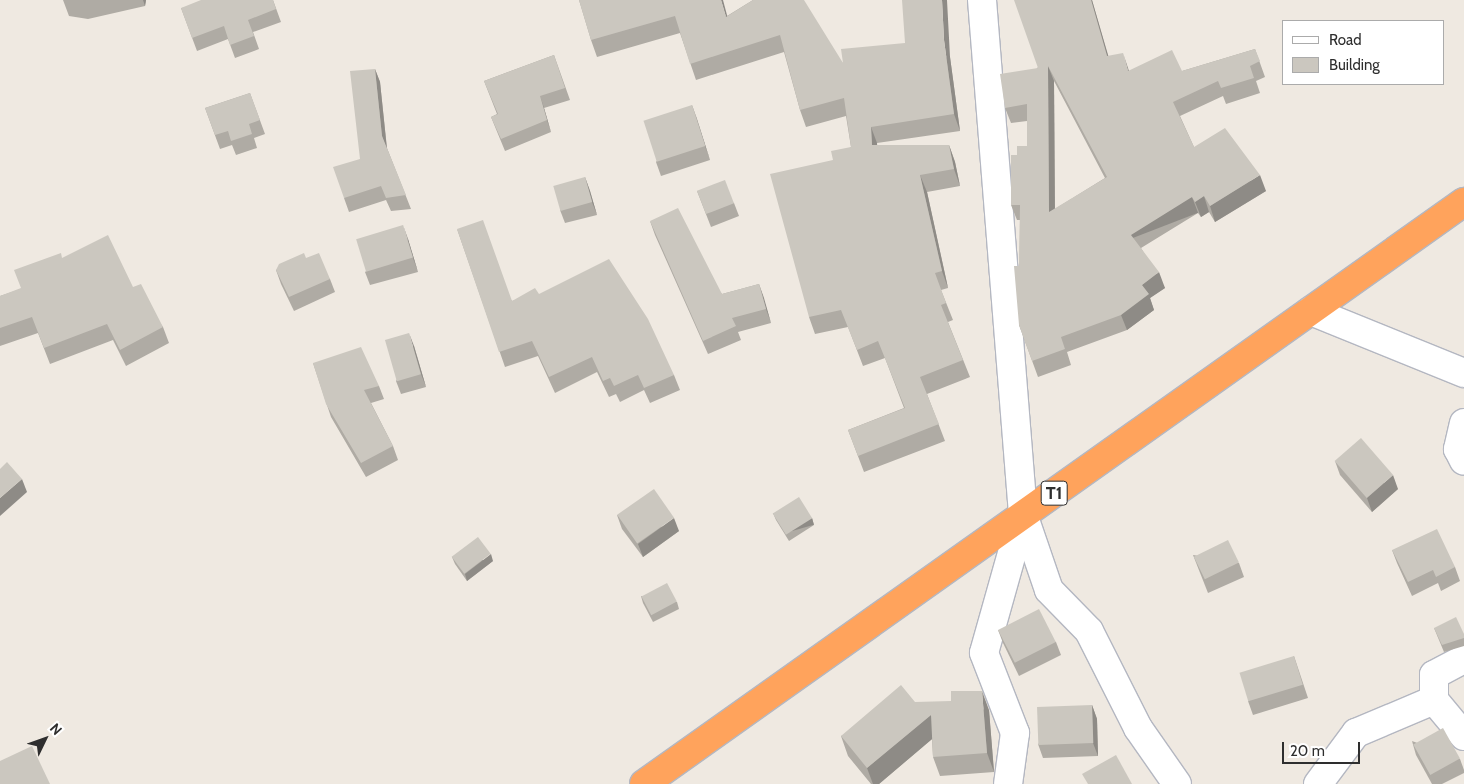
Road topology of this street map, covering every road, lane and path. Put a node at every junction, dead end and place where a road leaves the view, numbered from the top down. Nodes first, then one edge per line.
1 (982, 0) edge
2 (1464, 202) edge
3 (1311, 311) junction
4 (1464, 374) edge
5 (1464, 423) edge
6 (1464, 461) edge
7 (1023, 514) junction
8 (1464, 659) edge
9 (1434, 700) junction
10 (1464, 736) edge
11 (644, 784) edge
12 (1008, 784) edge
13 (1177, 784) edge
14 (1318, 784) edge

1 - 7 street
2 - 3 highway, T1
3 - 4 street
3 - 7 highway, T1
5 - 6 street
7 - 11 highway, T1
7 - 12 street
7 - 13 street
8 - 9 street
9 - 10 street
9 - 14 street

